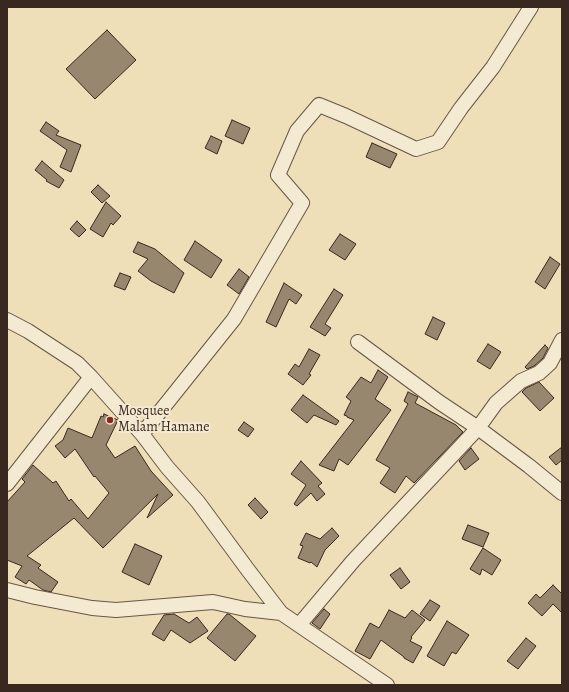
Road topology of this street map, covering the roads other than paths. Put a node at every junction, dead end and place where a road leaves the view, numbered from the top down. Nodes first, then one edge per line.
1 (531, 7) edge
2 (7, 320) edge
3 (562, 340) edge
4 (358, 342) dead end
5 (91, 377) junction
6 (478, 428) junction
7 (142, 434) junction
8 (7, 484) edge
9 (562, 493) edge
10 (7, 590) edge
11 (281, 613) junction
12 (300, 625) junction
13 (388, 685) edge

1 - 7 street
2 - 5 street
3 - 6 street
4 - 6 street
5 - 7 street
5 - 8 street
6 - 9 street
6 - 12 street
7 - 11 street
10 - 11 street
11 - 12 street
12 - 13 street

